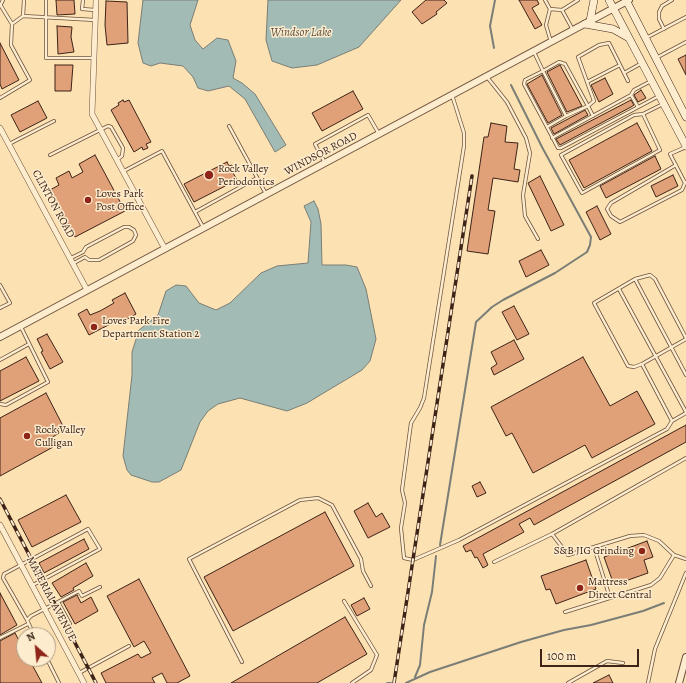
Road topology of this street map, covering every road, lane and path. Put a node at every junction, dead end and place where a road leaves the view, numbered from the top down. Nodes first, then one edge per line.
1 (3, 0) edge
2 (24, 0) edge
3 (46, 0) edge
4 (82, 0) edge
5 (96, 0) edge
6 (545, 0) edge
7 (578, 0) edge
8 (594, 0) edge
9 (609, 0) edge
10 (627, 0) edge
11 (672, 0) edge
12 (0, 6) edge
13 (550, 9) junction
14 (614, 9) junction
15 (96, 10) junction
16 (562, 10) junction
17 (23, 16) junction
18 (46, 17) junction
19 (686, 17) edge
20 (95, 20) junction
21 (587, 23) junction
22 (12, 24) junction
23 (664, 29) junction
24 (574, 30) junction
25 (629, 38) junction
26 (646, 38) junction
27 (551, 42) junction
28 (686, 42) edge
29 (533, 52) junction
30 (94, 58) junction
31 (656, 58) junction
32 (642, 63) junction
33 (620, 65) junction
34 (543, 71) junction
35 (624, 73) junction
36 (486, 77) junction
37 (651, 81) junction
38 (587, 82) junction
39 (628, 82) dead end
40 (452, 95) junction
41 (631, 95) junction
42 (659, 96) junction
43 (0, 97) edge
44 (663, 103) junction
45 (588, 106) junction
46 (638, 107) junction
47 (684, 109) edge
48 (644, 114) junction
49 (566, 116) junction
50 (593, 116) junction
51 (686, 118) edge
52 (54, 121) dead end
53 (229, 126) dead end
54 (547, 127) junction
55 (0, 128) edge
56 (101, 129) junction
57 (379, 134) junction
58 (552, 138) junction
59 (8, 144) junction
60 (686, 146) edge
61 (50, 156) dead end
62 (118, 159) junction
63 (325, 163) junction
64 (676, 164) junction
65 (124, 170) junction
66 (258, 178) junction
67 (685, 182) edge
68 (266, 195) junction
69 (195, 212) junction
70 (203, 228) junction
71 (538, 239) dead end
72 (165, 249) junction
73 (71, 258) junction
74 (74, 263) junction
75 (635, 280) junction
76 (0, 285) edge
77 (618, 289) junction
78 (87, 290) junction
79 (0, 308) edge
80 (20, 326) junction
81 (0, 337) edge
82 (686, 338) edge
83 (29, 344) junction
84 (671, 348) junction
85 (655, 356) junction
86 (0, 360) edge
87 (642, 364) junction
88 (686, 375) edge
89 (0, 404) edge
90 (686, 413) edge
91 (672, 421) junction
92 (686, 458) edge
93 (0, 525) edge
94 (552, 534) junction
95 (594, 547) junction
96 (674, 554) junction
97 (686, 559) edge
98 (494, 562) dead end
99 (21, 565) junction
100 (686, 573) edge
101 (32, 586) junction
102 (370, 586) dead end
103 (100, 587) dead end
104 (610, 598) junction
105 (344, 601) dead end
106 (58, 602) junction
107 (45, 609) junction
108 (564, 612) dead end
109 (27, 622) junction
110 (70, 624) dead end
111 (30, 627) edge
112 (0, 638) edge
113 (129, 646) dead end
114 (686, 657) edge
115 (242, 662) dead end
116 (623, 664) dead end
117 (51, 667) edge
118 (79, 673) junction
119 (59, 683) edge
120 (84, 683) edge
121 (352, 683) edge
122 (568, 683) edge
123 (648, 683) edge
124 (679, 683) edge

1 - 12 lane
2 - 17 lane
3 - 18 lane
4 - 15 lane
5 - 15 street
6 - 13 lane
7 - 16 lane
8 - 21 main road
9 - 14 main road
10 - 14 street, WINDSOR ROAD
10 - 26 main road
11 - 23 lane
12 - 22 lane
13 - 16 lane
13 - 27 lane
14 - 21 street, WINDSOR ROAD
14 - 25 main road
15 - 20 street
16 - 24 lane
17 - 18 lane
17 - 22 lane
18 - 20 lane
18 - 30 lane
19 - 23 lane
20 - 30 street
21 - 24 street, WINDSOR ROAD
21 - 25 main road
22 - 43 lane
23 - 26 lane
24 - 27 street, WINDSOR ROAD
25 - 32 main road
26 - 31 main road
27 - 29 street, WINDSOR ROAD
28 - 31 lane
29 - 34 lane
29 - 36 street, WINDSOR ROAD
30 - 56 street
31 - 47 main road
32 - 35 lane
32 - 37 main road
33 - 35 lane
33 - 38 lane
33 - 38 lane
34 - 45 lane
34 - 49 lane
34 - 54 lane
35 - 39 lane
36 - 40 street, WINDSOR ROAD
36 - 71 lane
37 - 41 lane
37 - 42 main road
38 - 45 lane
40 - 57 street, WINDSOR ROAD
40 - 91 lane
41 - 46 lane
41 - 50 lane
42 - 44 main road
42 - 46 lane
44 - 48 lane
44 - 60 main road
45 - 49 lane
45 - 50 lane
46 - 58 lane
47 - 51 main road
48 - 48 lane
49 - 54 lane
50 - 58 lane
52 - 59 lane
53 - 66 lane
54 - 58 lane
55 - 59 street, CLINTON ROAD
56 - 61 lane
56 - 62 street
56 - 62 lane
57 - 63 street, WINDSOR ROAD
57 - 63 lane
59 - 73 street, CLINTON ROAD
60 - 64 lane
62 - 65 street
63 - 68 street, WINDSOR ROAD
64 - 67 lane
64 - 67 lane
65 - 69 lane
65 - 72 street
66 - 68 lane
66 - 69 lane
68 - 70 street, WINDSOR ROAD
69 - 70 lane
70 - 72 street, WINDSOR ROAD
72 - 78 street, WINDSOR ROAD
73 - 74 street, CLINTON ROAD
73 - 74 lane
74 - 78 street, CLINTON ROAD
75 - 77 lane
75 - 82 lane
75 - 84 lane
76 - 79 lane
77 - 85 lane
77 - 87 lane
78 - 80 street, WINDSOR ROAD
80 - 81 street, WINDSOR ROAD
80 - 83 lane
82 - 84 lane
83 - 86 lane
83 - 89 lane
84 - 85 lane
84 - 88 lane
85 - 87 lane
85 - 90 lane
87 - 91 lane
90 - 91 lane
92 - 94 lane
93 - 99 street, MATERIAL AVENUE
94 - 95 lane
94 - 98 lane
95 - 96 lane
95 - 104 lane
96 - 97 lane
96 - 104 lane
99 - 101 street, MATERIAL AVENUE
99 - 101 lane
99 - 109 lane
100 - 123 lane
101 - 107 street, MATERIAL AVENUE
102 - 115 lane
103 - 106 lane
104 - 108 lane
105 - 121 lane
106 - 107 lane
106 - 110 lane
107 - 109 lane
107 - 118 street, MATERIAL AVENUE
109 - 111 lane
109 - 112 lane
113 - 118 lane
114 - 124 street
116 - 122 lane
117 - 119 lane
118 - 120 street, MATERIAL AVENUE

